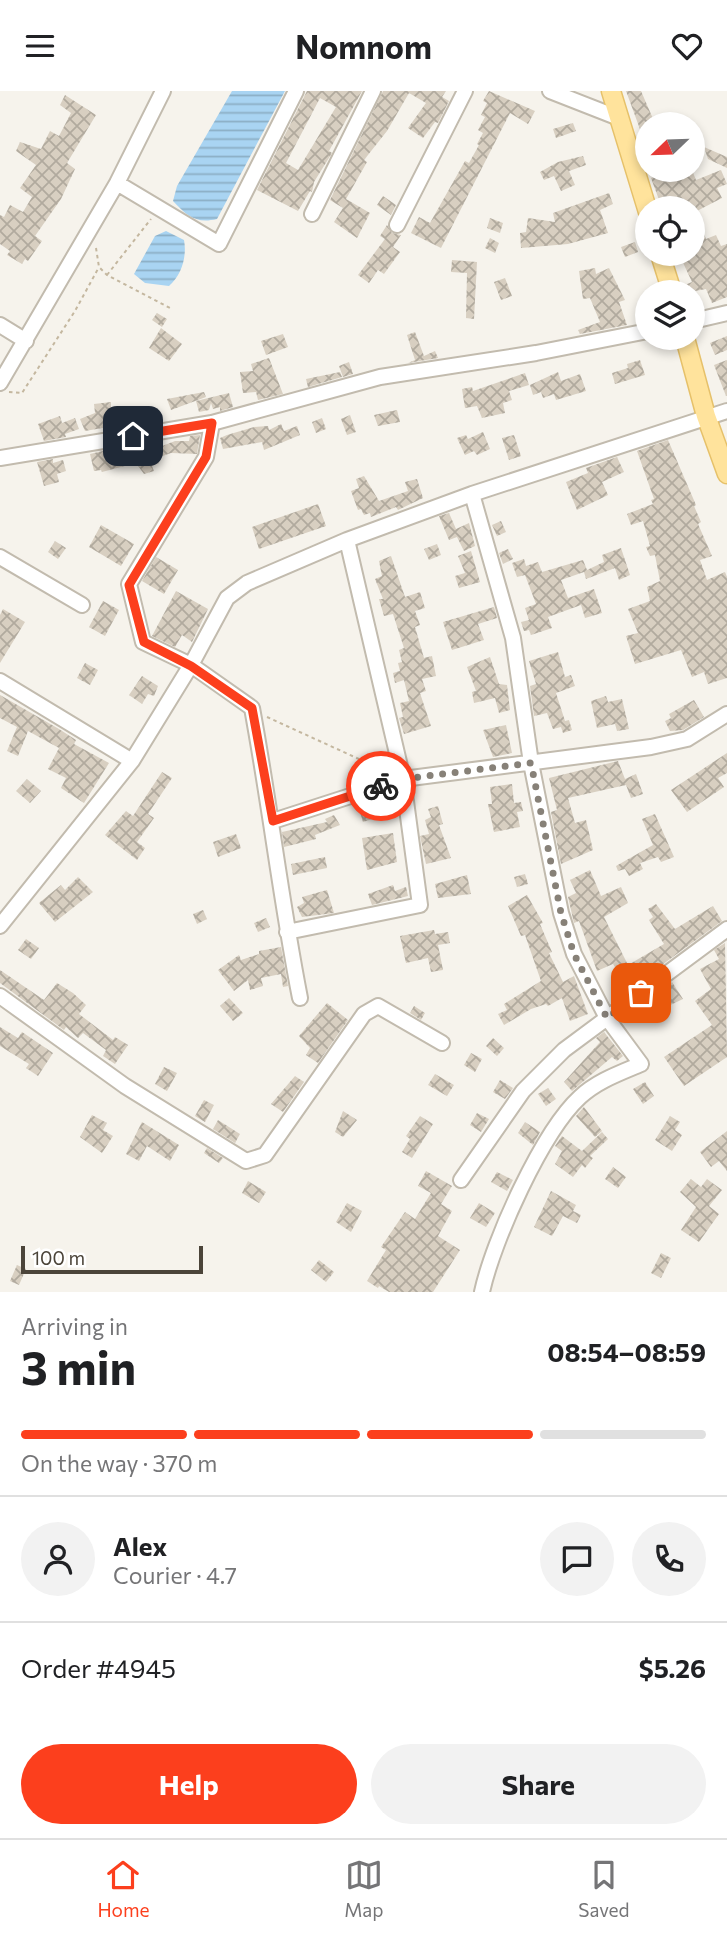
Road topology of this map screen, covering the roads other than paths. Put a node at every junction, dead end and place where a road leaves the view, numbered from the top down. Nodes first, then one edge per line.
1 (163, 91) edge
2 (296, 91) edge
3 (373, 91) edge
4 (465, 91) edge
5 (550, 91) edge
6 (611, 91) edge
7 (619, 118) junction
8 (117, 183) junction
9 (643, 196) edge
10 (312, 214) dead end
11 (397, 225) dead end
12 (727, 313) edge
13 (705, 318) edge
14 (0, 325) edge
15 (635, 334) edge
16 (26, 341) junction
17 (688, 350) edge
18 (0, 383) edge
19 (727, 411) edge
20 (706, 416) junction
21 (212, 423) junction
22 (0, 457) edge
23 (727, 474) edge
24 (471, 494) junction
25 (347, 540) junction
26 (0, 557) edge
27 (82, 605) dead end
28 (191, 666) junction
29 (0, 681) edge
30 (727, 714) edge
31 (132, 761) junction
32 (531, 763) junction
33 (403, 779) junction
34 (273, 821) junction
35 (0, 926) edge
36 (727, 929) edge
37 (287, 932) junction
38 (0, 996) edge
39 (300, 998) dead end
40 (607, 1018) junction
41 (442, 1043) dead end
42 (461, 1180) dead end
43 (482, 1292) edge

1 - 8 street
2 - 8 street
3 - 10 street
4 - 11 street
5 - 7 street
6 - 7 main road
7 - 9 main road
8 - 16 street
12 - 13 street
14 - 16 street
15 - 21 street
16 - 18 street
17 - 20 main road
19 - 20 street
20 - 23 main road
20 - 24 street
21 - 22 street
21 - 28 street
24 - 25 street
24 - 32 street
25 - 28 street
25 - 33 street
26 - 27 street
28 - 31 street
28 - 34 street
29 - 31 street
30 - 32 street
31 - 35 street
32 - 33 street
32 - 40 street
33 - 34 street
33 - 37 street
34 - 37 street
36 - 40 street
37 - 39 street
38 - 41 street
40 - 42 street
40 - 43 street

